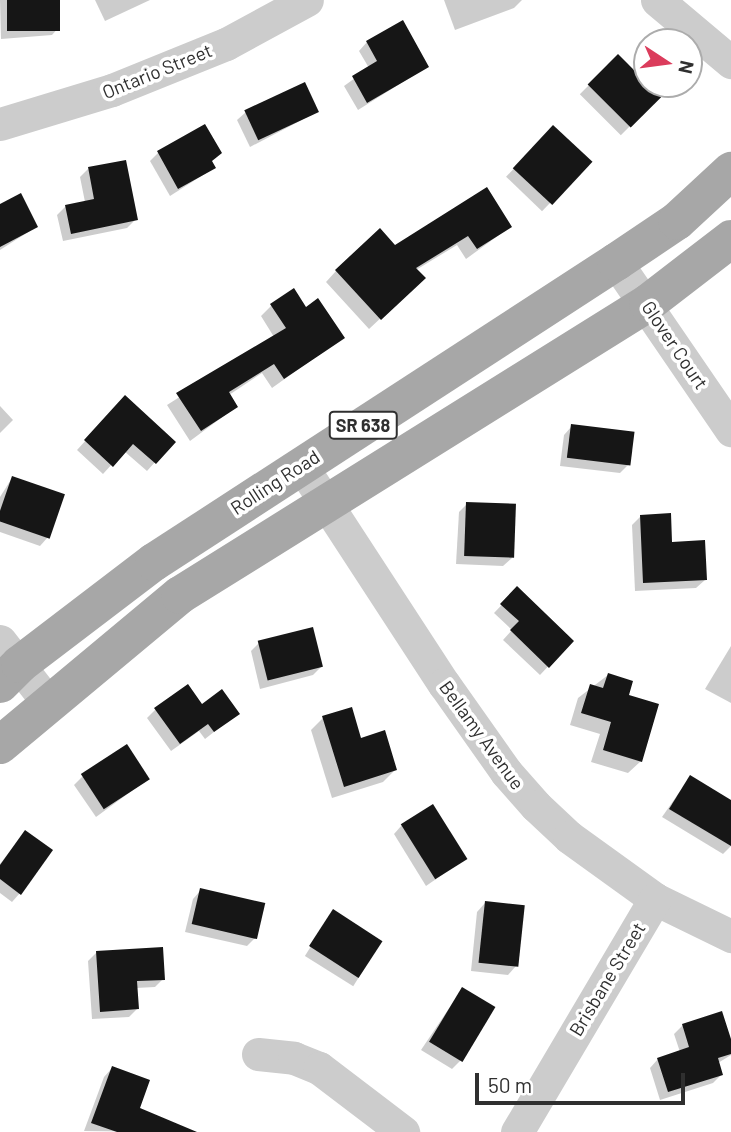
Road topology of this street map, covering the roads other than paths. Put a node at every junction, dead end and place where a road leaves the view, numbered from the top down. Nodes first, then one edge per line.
1 (307, 0) edge
2 (657, 0) edge
3 (731, 62) edge
4 (0, 124) edge
5 (731, 172) edge
6 (731, 239) edge
7 (616, 262) junction
8 (648, 303) junction
9 (731, 430) edge
10 (301, 465) junction
11 (326, 508) junction
12 (7, 663) edge
13 (49, 704) junction
14 (0, 745) edge
15 (654, 899) junction
16 (731, 936) edge
17 (258, 1054) dead end
18 (403, 1132) edge
19 (517, 1132) edge

1 - 4 street, Ontario Street
2 - 3 street
5 - 7 main road, Rolling Road / SR 638
6 - 8 main road, SR 638
7 - 8 street, Glover Court
7 - 10 main road, Rolling Road / SR 638
8 - 9 street, Glover Court
8 - 11 main road, SR 638
10 - 11 street, Bellamy Avenue
10 - 12 main road, Rolling Road / SR 638
11 - 13 main road, SR 638
11 - 15 street, Bellamy Avenue
12 - 13 street
13 - 14 main road, SR 638
15 - 16 street, Bellamy Avenue
15 - 19 street, Brisbane Street
17 - 18 street

